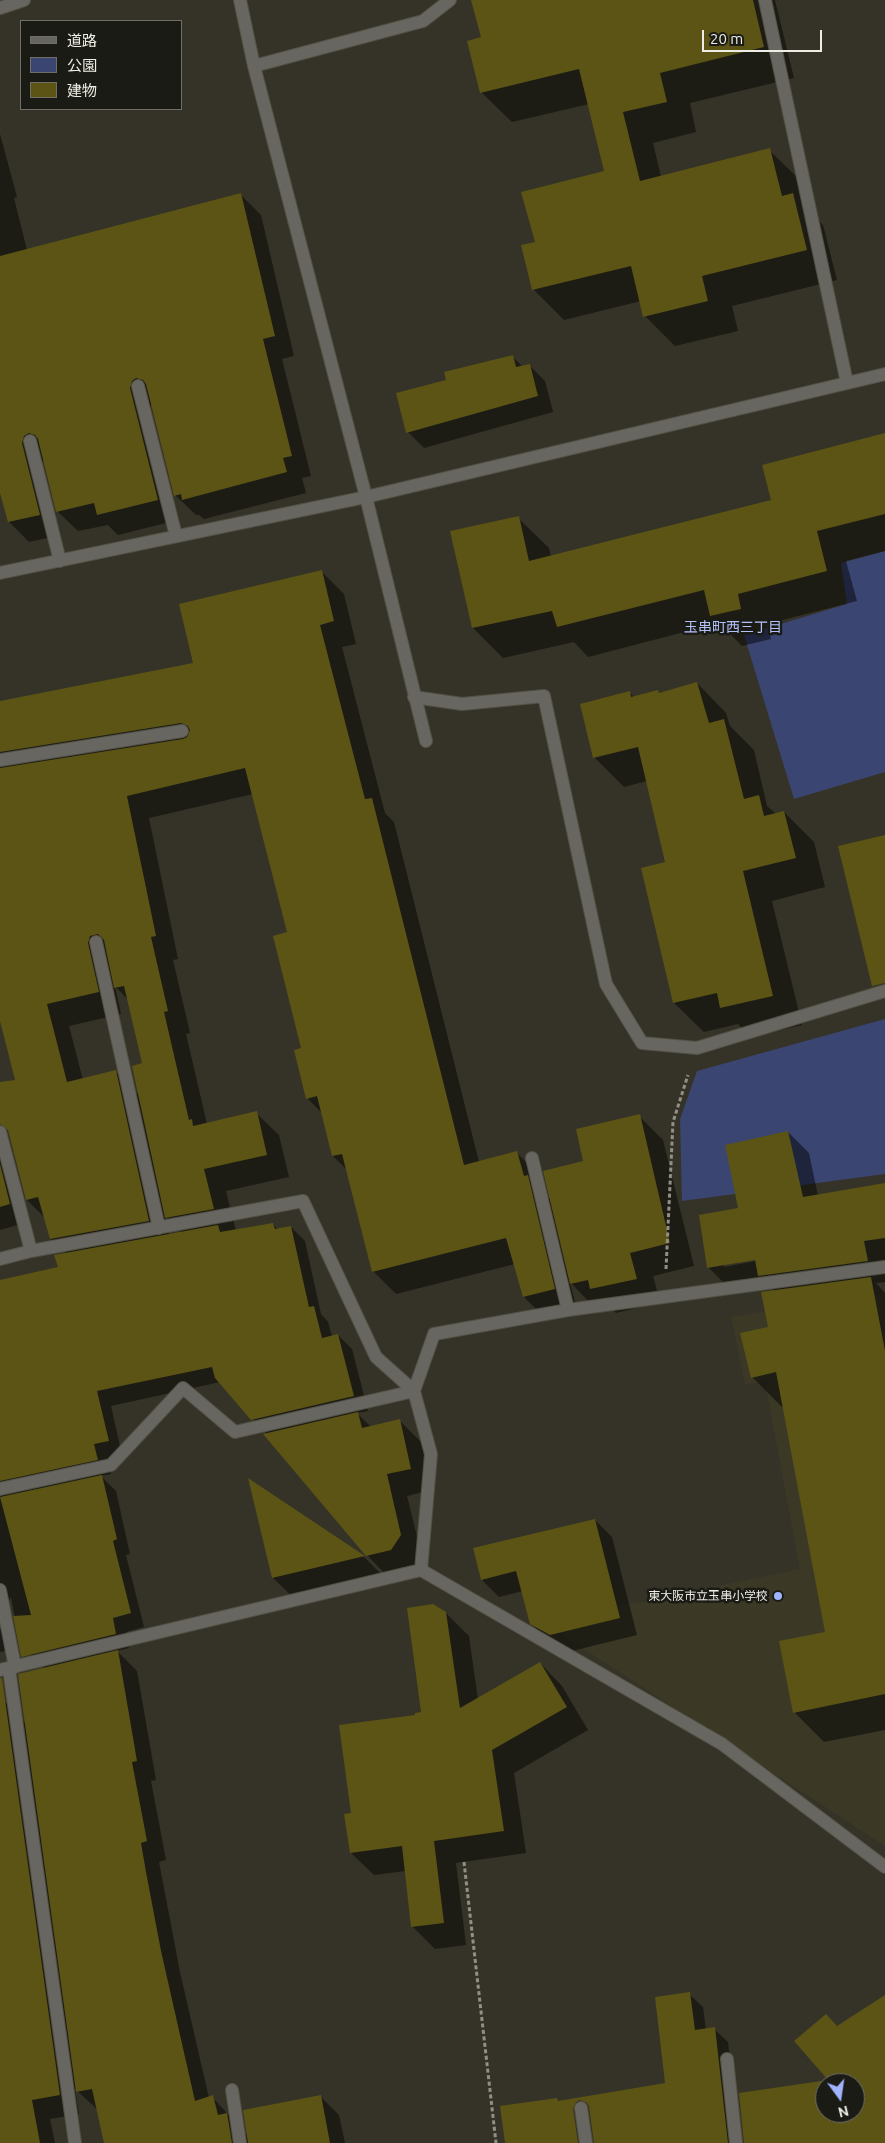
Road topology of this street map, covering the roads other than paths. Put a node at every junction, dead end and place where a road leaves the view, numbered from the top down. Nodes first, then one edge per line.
1 (24, 0) edge
2 (240, 0) edge
3 (450, 0) edge
4 (765, 0) edge
5 (0, 8) edge
6 (254, 66) junction
7 (885, 374) edge
8 (847, 383) junction
9 (138, 386) dead end
10 (30, 441) dead end
11 (366, 496) junction
12 (176, 536) junction
13 (60, 561) junction
14 (0, 573) edge
15 (414, 697) junction
16 (182, 731) dead end
17 (426, 741) dead end
18 (0, 760) edge
19 (96, 942) dead end
20 (885, 991) edge
21 (0, 1132) edge
22 (532, 1158) dead end
23 (158, 1228) junction
24 (31, 1251) junction
25 (0, 1259) edge
26 (885, 1267) edge
27 (568, 1310) junction
28 (414, 1391) junction
29 (0, 1489) edge
30 (420, 1570) junction
31 (0, 1590) edge
32 (8, 1669) edge
33 (885, 1867) edge
34 (727, 2059) dead end
35 (232, 2090) dead end
36 (581, 2108) dead end
37 (75, 2143) edge
38 (240, 2143) edge
39 (586, 2143) edge
40 (736, 2143) edge

1 - 5 street
2 - 6 street
3 - 6 street
4 - 8 street
6 - 11 street
7 - 8 street
8 - 11 street
9 - 12 street
10 - 13 street
11 - 12 street
11 - 15 street
12 - 13 street
13 - 14 street
15 - 17 street
15 - 20 street
16 - 18 street
19 - 23 street
21 - 24 street
22 - 27 street
23 - 24 street
23 - 28 street
24 - 25 street
26 - 27 street
27 - 28 street
28 - 29 street
28 - 30 street
30 - 32 street
30 - 33 street
31 - 32 street
32 - 37 street
34 - 40 street
35 - 38 street
36 - 39 street

